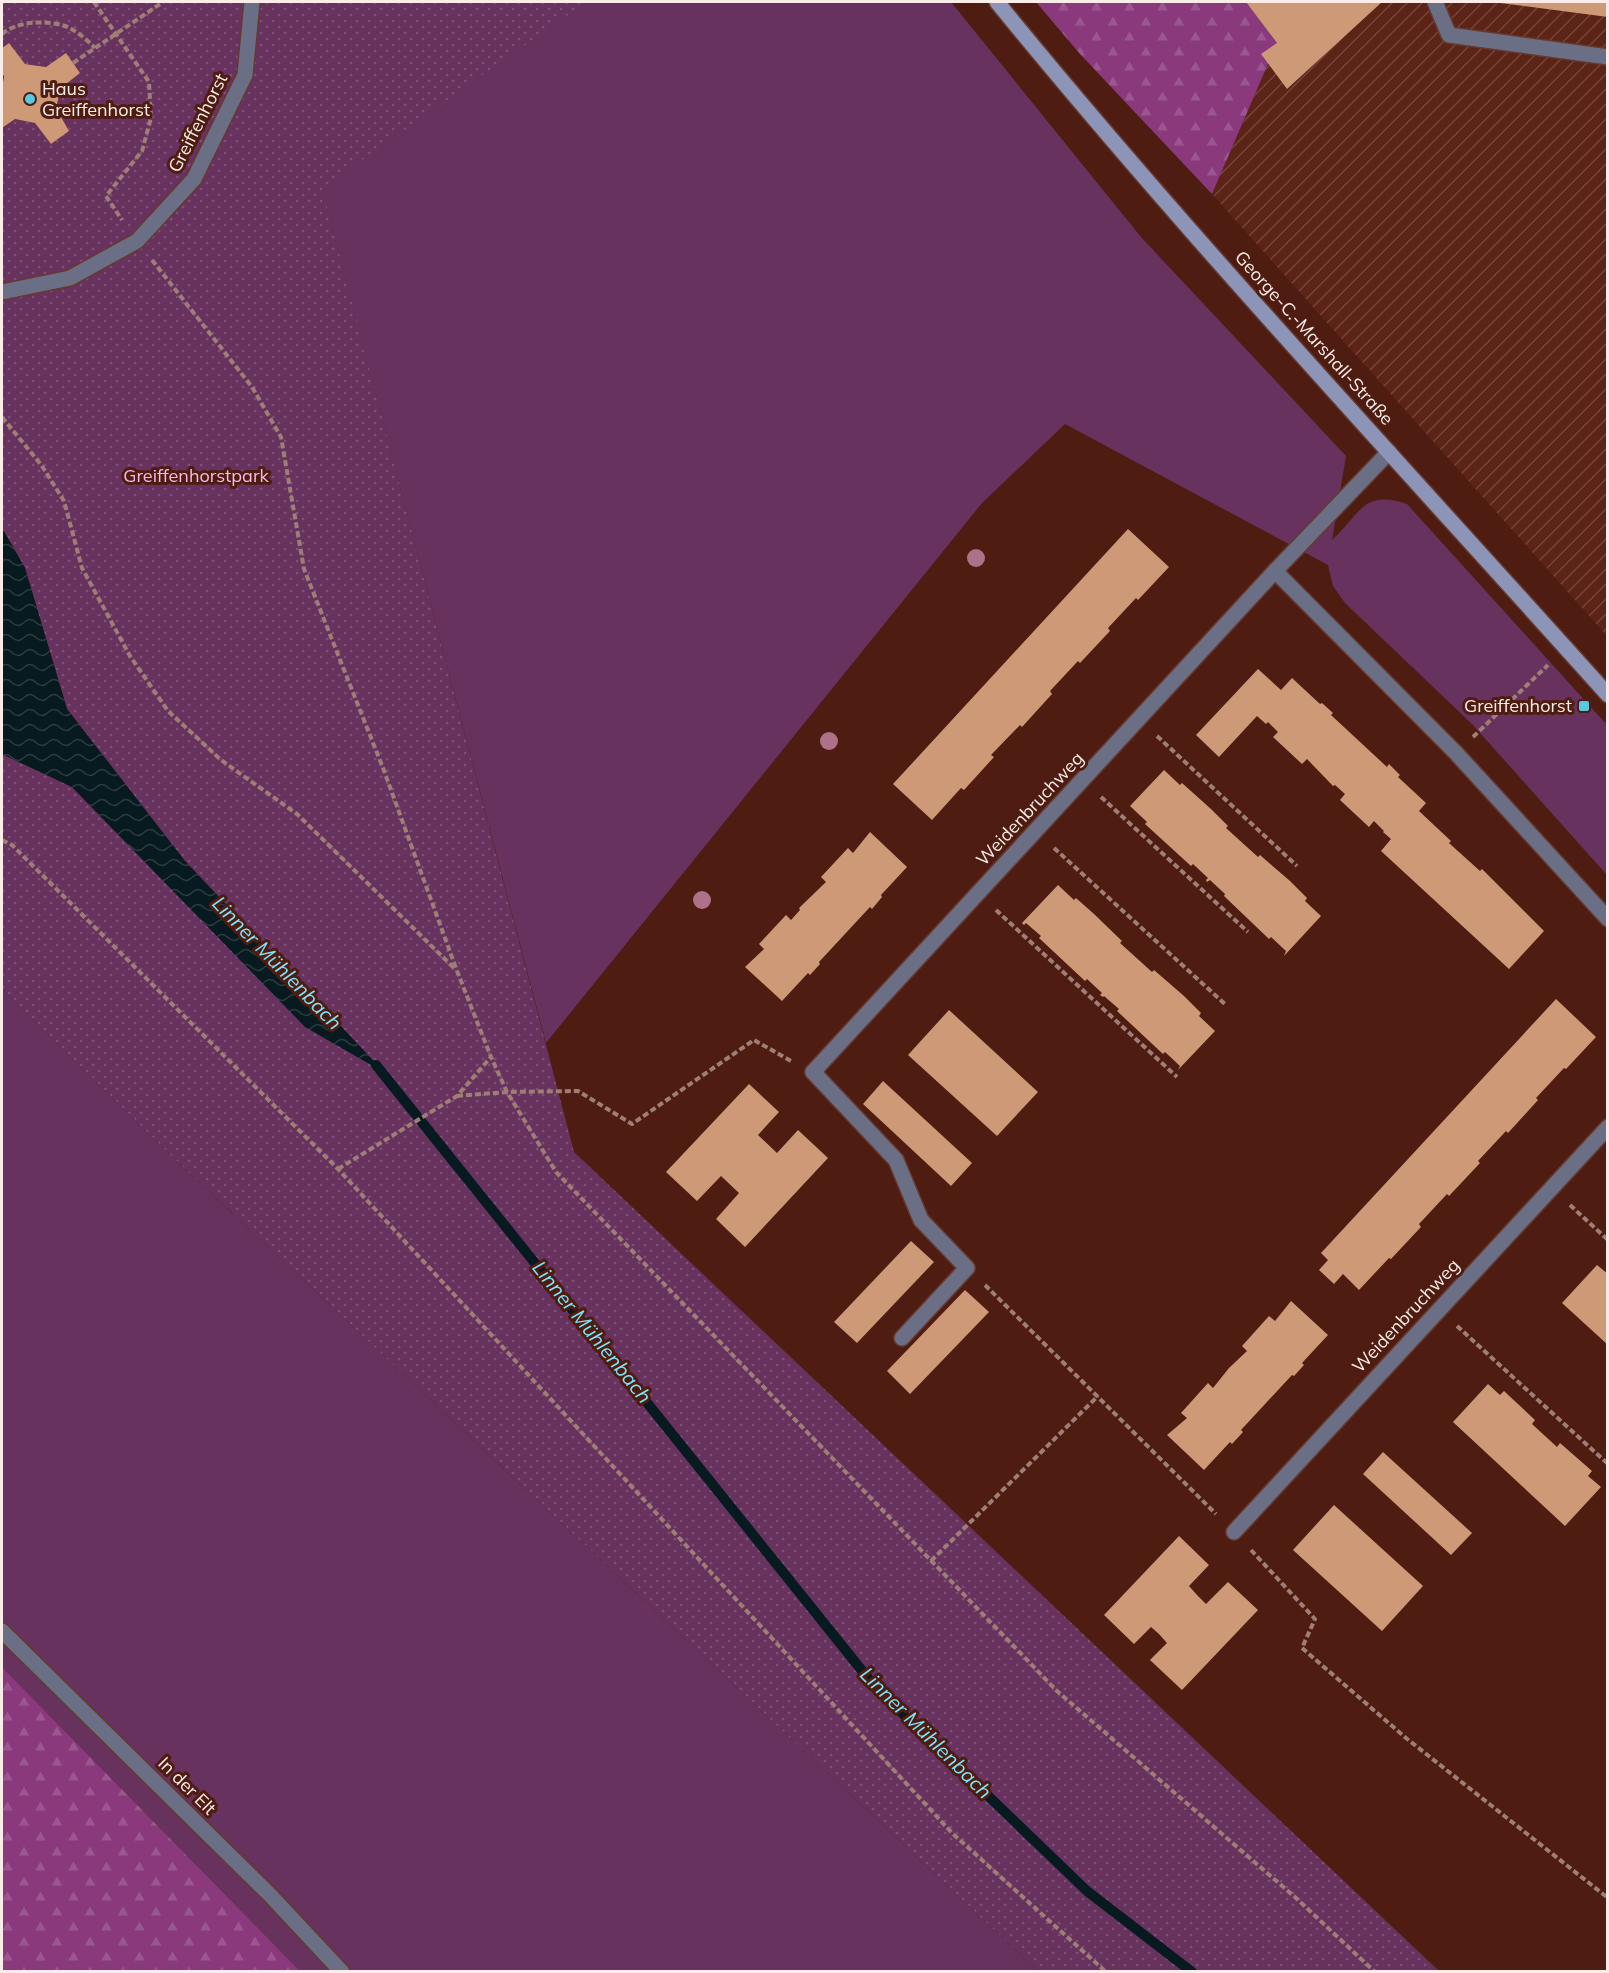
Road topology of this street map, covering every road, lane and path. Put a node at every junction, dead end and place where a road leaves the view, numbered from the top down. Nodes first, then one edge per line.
1 (94, 2) edge
2 (164, 2) edge
3 (252, 2) edge
4 (997, 2) edge
5 (1435, 2) edge
6 (116, 33) junction
7 (2, 34) edge
8 (95, 48) junction
9 (1608, 57) edge
10 (73, 63) dead end
11 (137, 241) junction
12 (2, 292) edge
13 (2, 417) edge
14 (1389, 452) junction
15 (1275, 571) junction
16 (1566, 648) junction
17 (1608, 694) edge
18 (1139, 719) junction
19 (1456, 753) junction
20 (1082, 781) junction
21 (1036, 831) junction
22 (2, 840) edge
23 (1297, 866) dead end
24 (978, 894) junction
25 (1608, 919) edge
26 (1248, 932) dead end
27 (457, 971) junction
28 (1226, 1005) dead end
29 (491, 1057) junction
30 (813, 1072) junction
31 (1177, 1077) dead end
32 (507, 1092) junction
33 (457, 1096) junction
34 (1608, 1127) edge
35 (338, 1170) junction
36 (1551, 1188) junction
37 (1608, 1240) edge
38 (967, 1268) junction
39 (1439, 1309) junction
40 (902, 1338) dead end
41 (1098, 1396) junction
42 (1608, 1464) edge
43 (1234, 1532) junction
44 (931, 1561) junction
45 (2, 1631) edge
46 (1608, 1899) edge
47 (342, 1971) edge
48 (1106, 1971) edge
49 (1375, 1971) edge

1 - 6 path
2 - 6 path
3 - 11 street, Greiffenhorst
4 - 14 main road, George-C.-Marshall-Straße
5 - 9 street
6 - 8 path
6 - 11 path
7 - 8 path
8 - 10 path
11 - 12 street, Greiffenhorst
11 - 27 path
13 - 27 path
14 - 15 street, Weidenbruchweg
14 - 16 main road, George-C.-Marshall-Straße
15 - 18 street, Weidenbruchweg
15 - 19 street
16 - 17 main road, George-C.-Marshall-Straße
16 - 19 path
18 - 20 street, Weidenbruchweg
18 - 23 path
19 - 25 street
20 - 21 street, Weidenbruchweg
20 - 26 path
21 - 24 street, Weidenbruchweg
21 - 28 path
22 - 35 path
24 - 30 street, Weidenbruchweg
24 - 31 path
27 - 29 path
29 - 32 path
29 - 33 path
30 - 32 path
30 - 38 street
32 - 33 path
32 - 44 path
33 - 35 path
34 - 36 street, Weidenbruchweg
35 - 48 path
36 - 37 path
36 - 39 street, Weidenbruchweg
38 - 40 street
38 - 41 path
39 - 42 path
39 - 43 street, Weidenbruchweg
41 - 43 path
41 - 44 path
43 - 46 path
44 - 49 path
45 - 47 street, In der Elt

